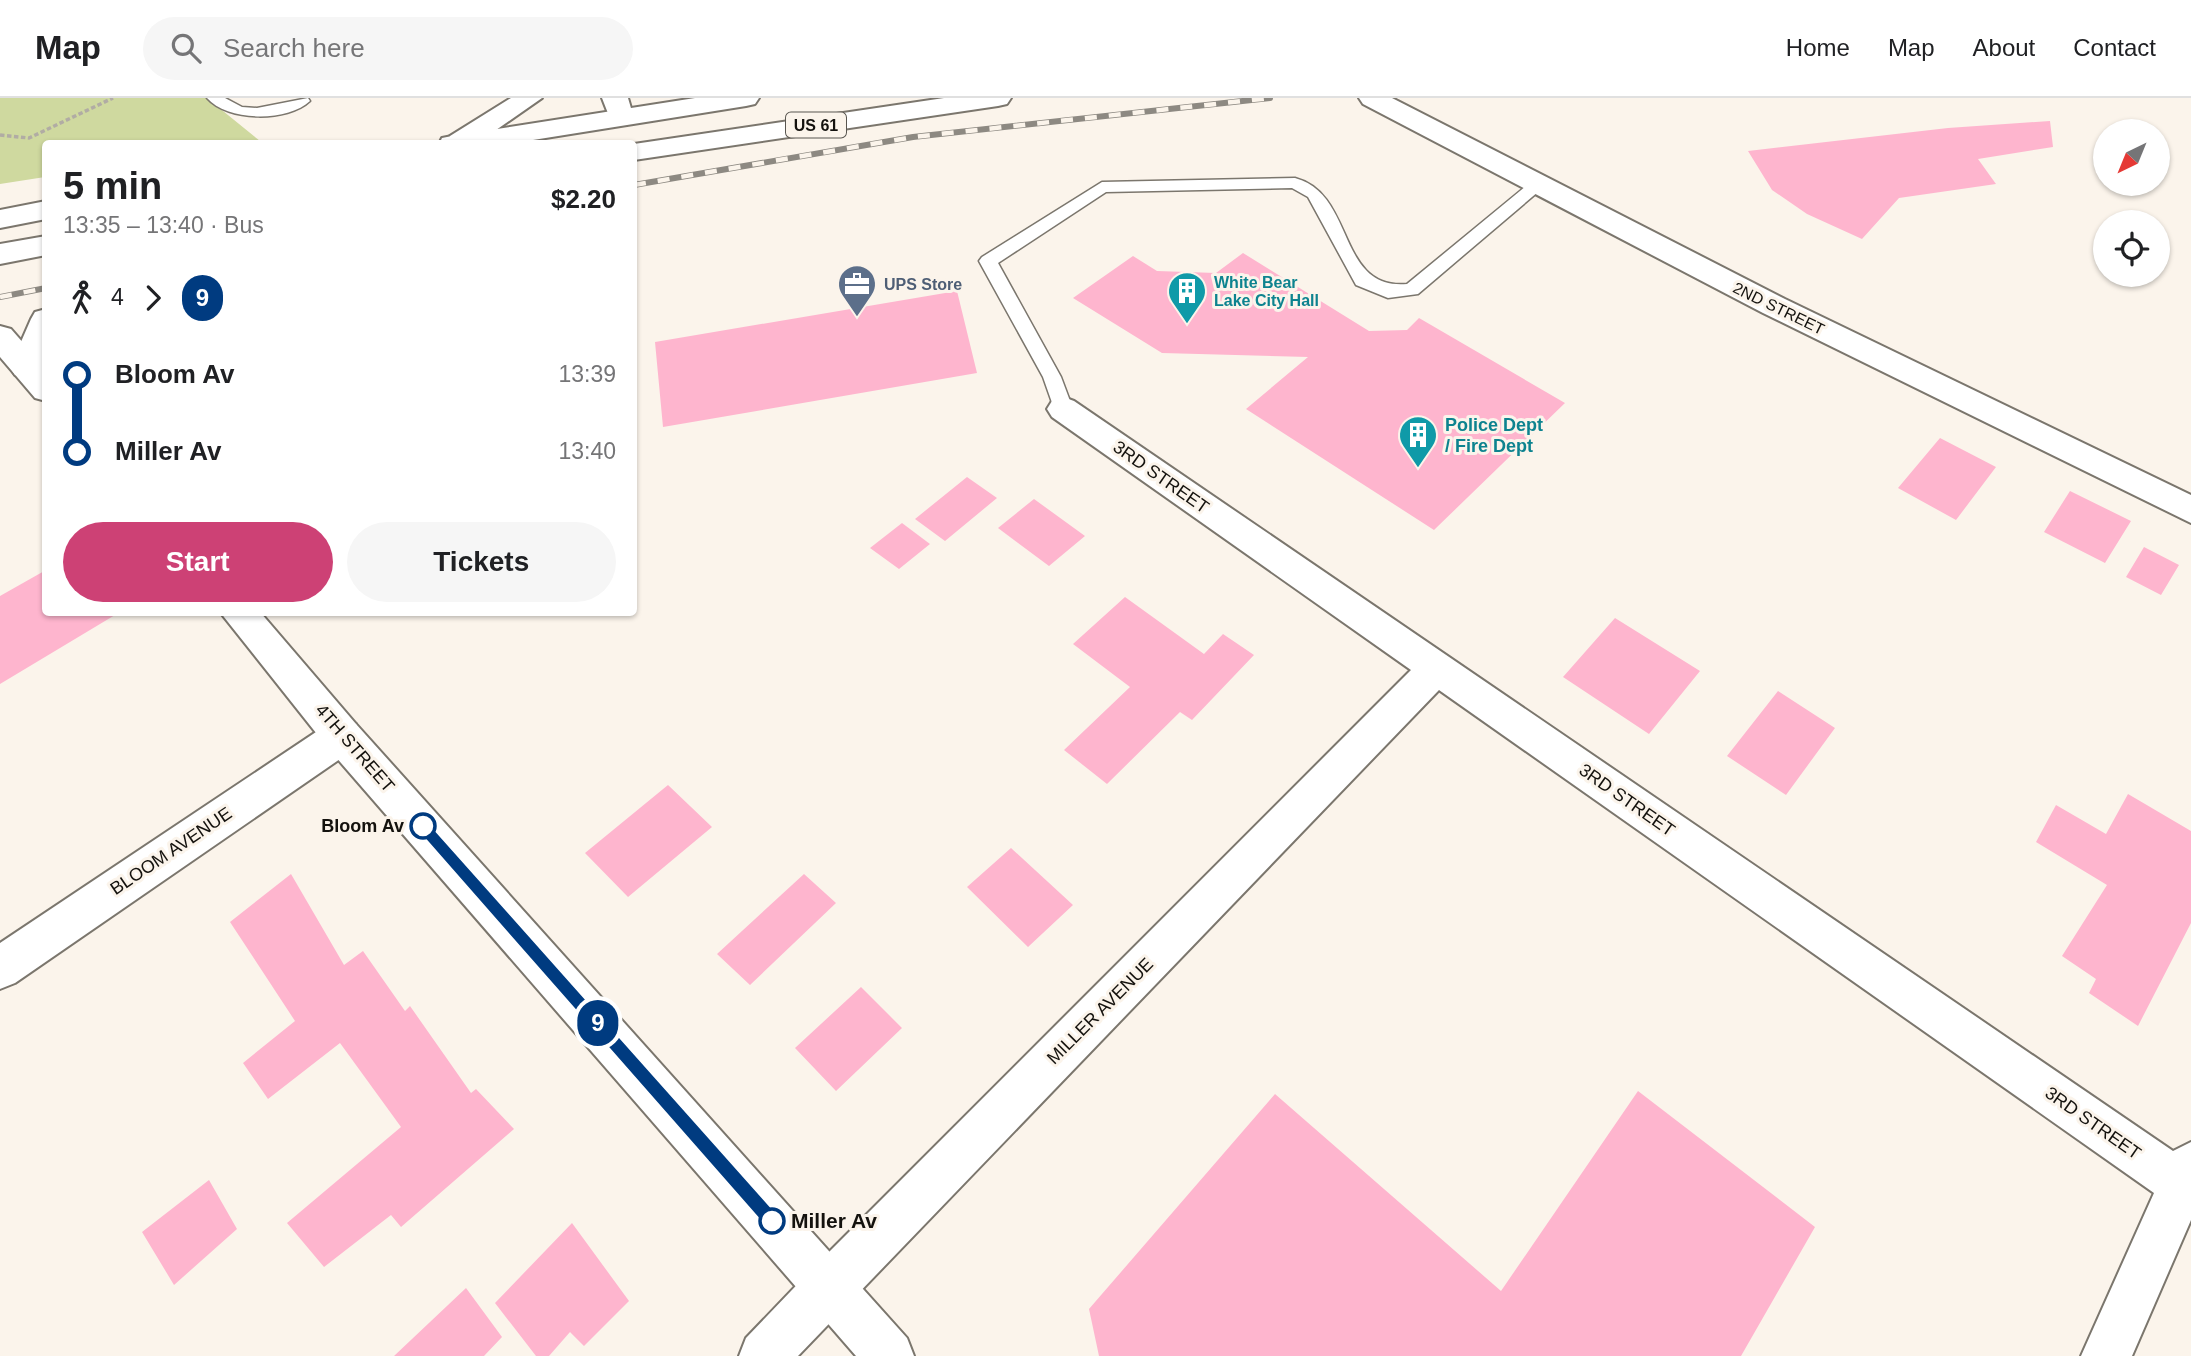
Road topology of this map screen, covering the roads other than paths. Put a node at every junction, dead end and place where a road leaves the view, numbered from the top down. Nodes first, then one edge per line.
1 (215, 98) edge
2 (529, 98) edge
3 (746, 98) edge
4 (998, 98) edge
5 (1372, 98) edge
6 (302, 101) dead end
7 (617, 107) edge
8 (461, 140) edge
9 (469, 140) edge
10 (588, 140) edge
11 (637, 152) edge
12 (1537, 186) junction
13 (42, 211) edge
14 (0, 219) edge
15 (42, 246) edge
16 (0, 254) edge
17 (0, 337) edge
18 (42, 343) edge
19 (36, 379) edge
20 (1063, 409) joint
21 (2191, 510) edge
22 (241, 616) edge
23 (1437, 668) junction
24 (342, 736) junction
25 (0, 968) edge
26 (2188, 1180) edge
27 (830, 1285) junction
28 (764, 1356) edge
29 (889, 1356) edge
30 (2106, 1356) edge

1 - 6 lane
2 - 8 street
3 - 7 street
4 - 11 street, US 61
5 - 12 street, 2ND STREET
7 - 9 street
7 - 10 street
12 - 20 lane
12 - 21 street, 2ND STREET
13 - 14 street
15 - 16 street
17 - 19 street
18 - 19 street
20 - 23 street, 3RD STREET
22 - 24 street, 4TH STREET
23 - 26 street, 3RD STREET
23 - 27 street, MILLER AVENUE
24 - 25 street, BLOOM AVENUE
24 - 27 street, 4TH STREET
26 - 30 street
27 - 28 street, MILLER AVENUE
27 - 29 street, 4TH STREET

